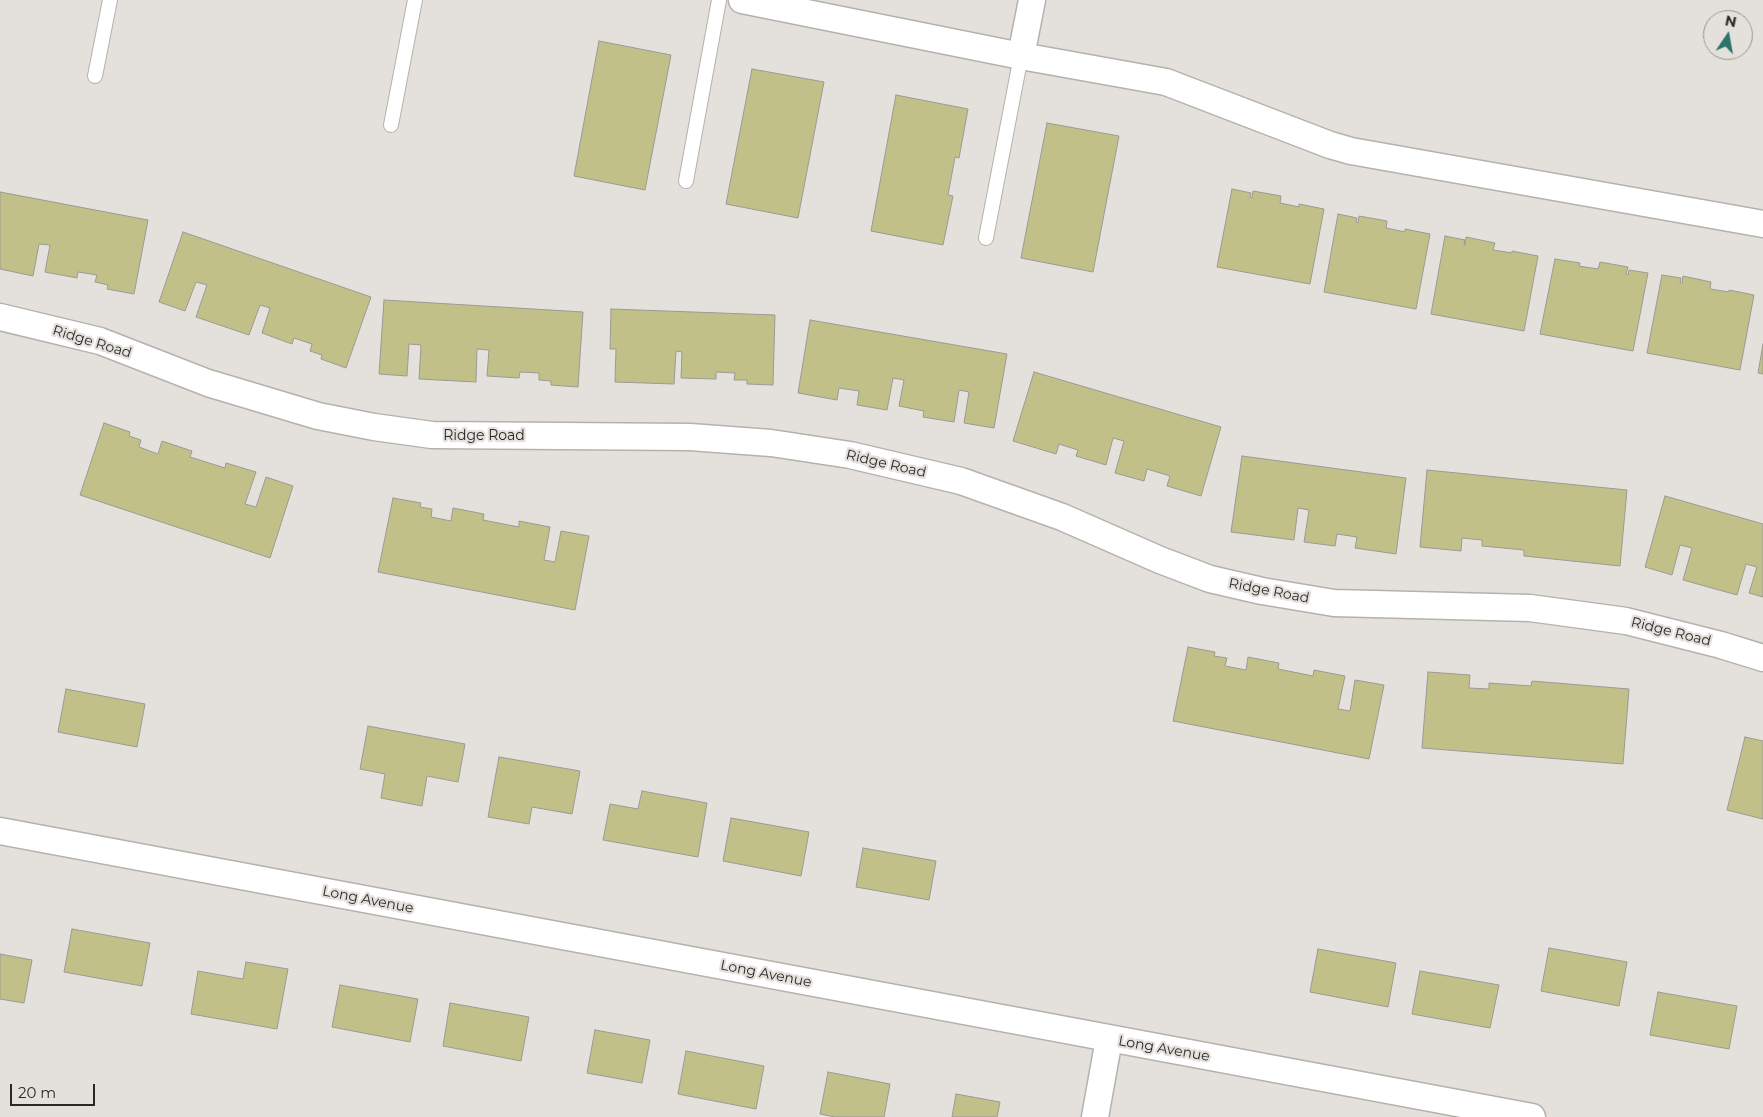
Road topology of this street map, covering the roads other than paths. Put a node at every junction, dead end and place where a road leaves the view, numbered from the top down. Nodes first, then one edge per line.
1 (110, 0) edge
2 (415, 0) edge
3 (719, 0) edge
4 (742, 0) edge
5 (1032, 0) edge
6 (1021, 56) junction
7 (95, 76) dead end
8 (391, 125) dead end
9 (686, 181) dead end
10 (1763, 224) edge
11 (986, 238) dead end
12 (0, 317) edge
13 (1763, 658) edge
14 (0, 831) edge
15 (1109, 1039) junction
16 (1095, 1117) edge
17 (1532, 1117) edge

1 - 7 lane
2 - 8 lane
3 - 9 lane
4 - 6 street
5 - 6 street
6 - 10 street
6 - 11 lane
12 - 13 street, Ridge Road
14 - 15 street, Long Avenue
15 - 16 street
15 - 17 street, Long Avenue

